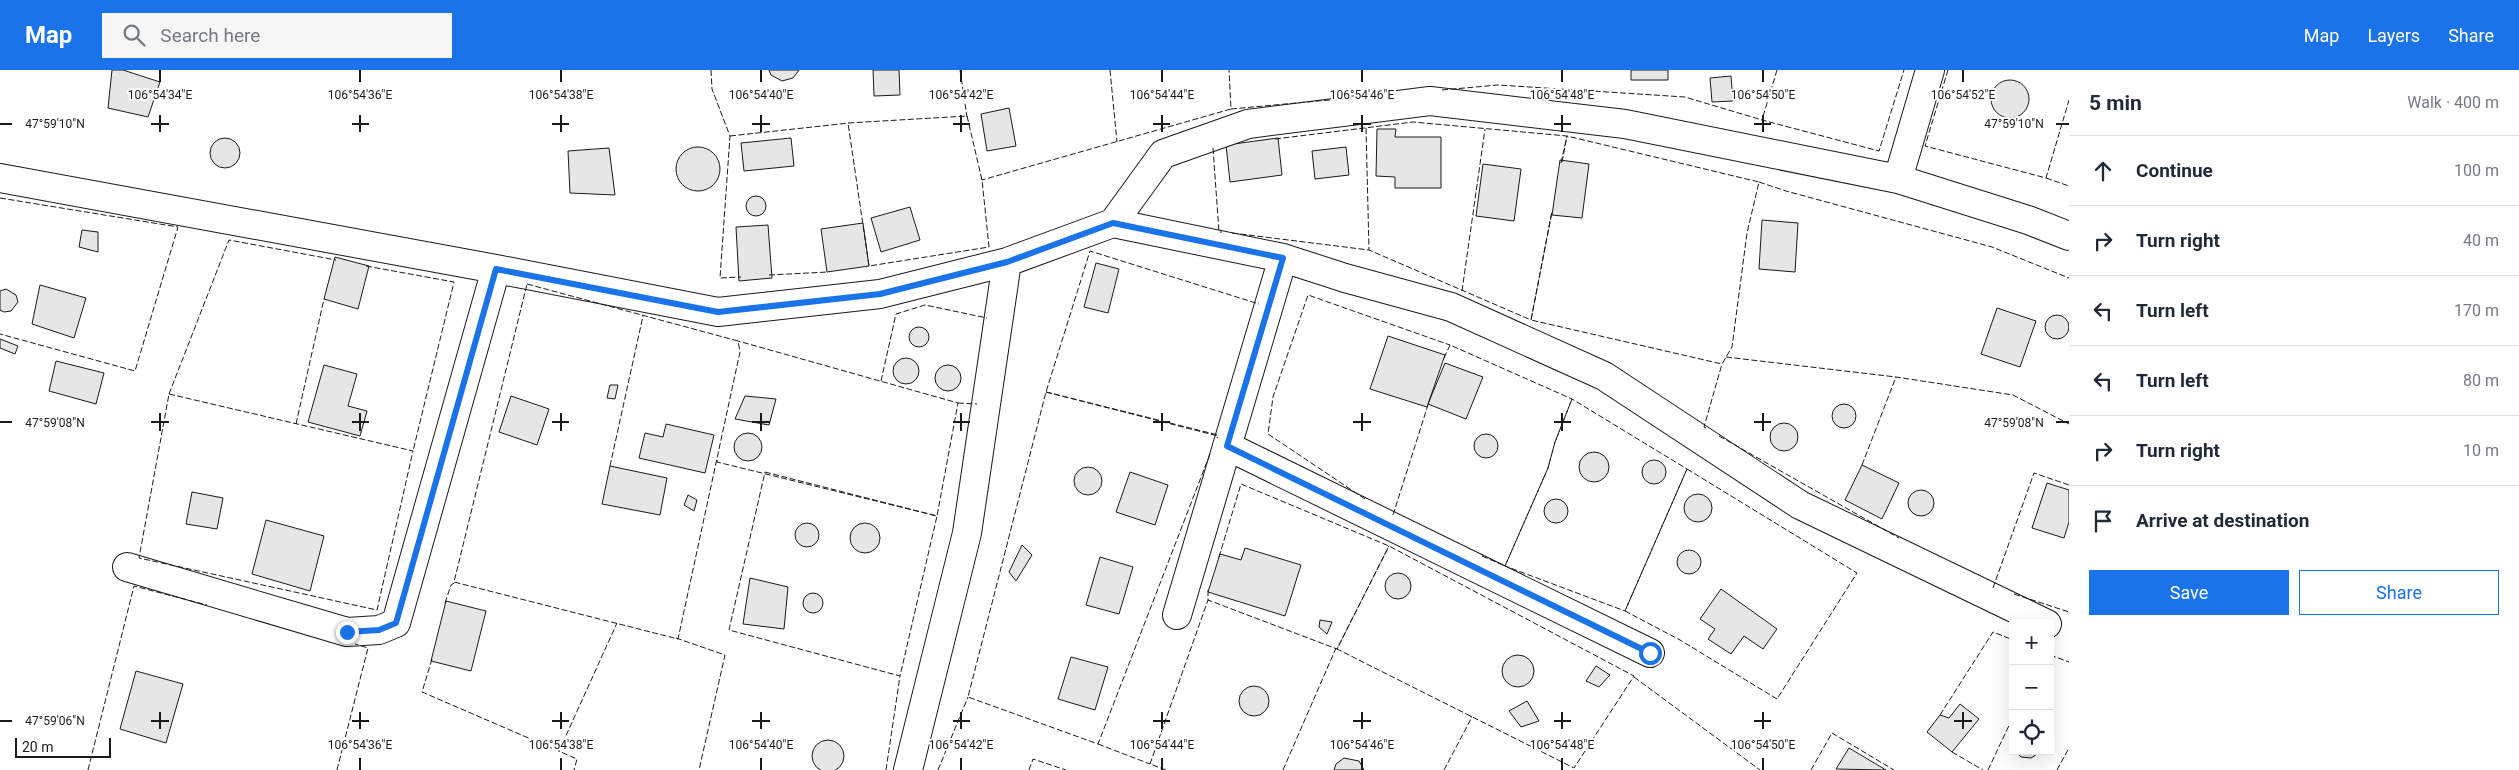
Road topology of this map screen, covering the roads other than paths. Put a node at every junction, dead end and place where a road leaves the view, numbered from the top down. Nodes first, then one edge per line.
1 (1930, 70) edge
2 (0, 178) edge
3 (1898, 179) junction
4 (1113, 223) junction
5 (2069, 236) edge
6 (1283, 258) junction
7 (1007, 262) junction
8 (496, 269) junction
9 (1227, 446) junction
10 (128, 568) dead end
11 (1177, 615) dead end
12 (2038, 620) edge
13 (2054, 626) edge
14 (2069, 632) edge
15 (1650, 653) dead end
16 (908, 770) edge

1 - 3 street
2 - 8 street
3 - 4 street
3 - 5 street
4 - 6 street
4 - 7 street
6 - 9 street
6 - 12 street
7 - 8 street
7 - 16 street
8 - 10 street
9 - 11 street
9 - 15 street
13 - 14 street

